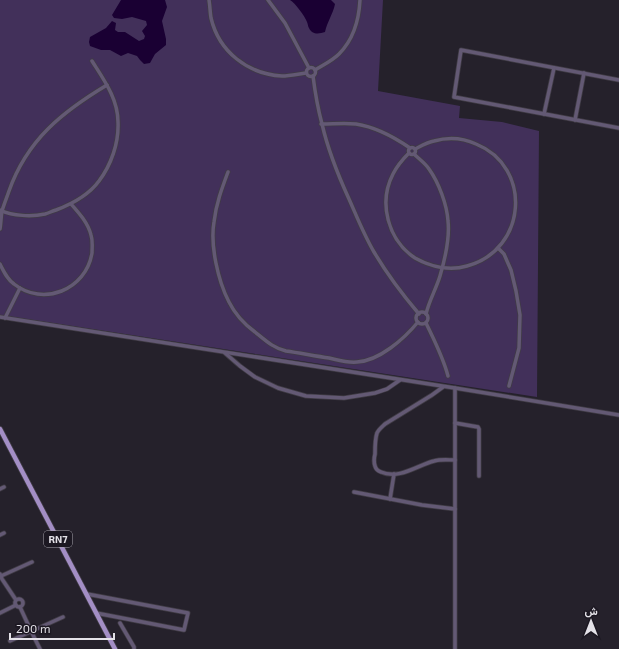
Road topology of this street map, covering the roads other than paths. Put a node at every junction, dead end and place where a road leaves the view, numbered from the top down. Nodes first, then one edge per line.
1 (209, 0) edge
2 (268, 0) edge
3 (360, 0) edge
4 (92, 61) dead end
5 (309, 68) junction
6 (554, 68) junction
7 (315, 70) junction
8 (306, 73) junction
9 (584, 73) junction
10 (312, 76) junction
11 (619, 80) edge
12 (107, 85) junction
13 (544, 114) junction
14 (575, 120) junction
15 (321, 124) junction
16 (619, 128) edge
17 (415, 149) junction
18 (409, 150) junction
19 (414, 154) junction
20 (228, 172) dead end
21 (71, 204) junction
22 (1, 210) edge
23 (0, 229) edge
24 (498, 248) junction
25 (0, 264) edge
26 (443, 268) junction
27 (20, 288) junction
28 (419, 314) junction
29 (426, 314) junction
30 (0, 317) edge
31 (5, 318) junction
32 (418, 322) junction
33 (426, 323) junction
34 (224, 352) junction
35 (448, 376) dead end
36 (400, 380) junction
37 (509, 386) dead end
38 (443, 387) junction
39 (454, 388) junction
40 (619, 415) edge
41 (455, 423) junction
42 (0, 429) edge
43 (455, 460) junction
44 (394, 474) junction
45 (479, 476) dead end
46 (4, 487) dead end
47 (0, 489) edge
48 (354, 492) dead end
49 (390, 499) junction
50 (455, 509) junction
51 (32, 562) dead end
52 (1, 577) edge
53 (87, 594) junction
54 (16, 600) junction
55 (16, 605) junction
56 (20, 607) junction
57 (0, 613) edge
58 (96, 613) junction
59 (62, 617) dead end
60 (120, 623) dead end
61 (31, 631) junction
62 (10, 641) dead end
63 (40, 649) edge
64 (115, 649) edge
65 (134, 649) edge
66 (455, 649) edge

1 - 8 street
2 - 5 street
3 - 7 street
4 - 12 street
5 - 7 street
5 - 8 street
6 - 9 street
6 - 13 street
6 - 13 street
7 - 10 street
8 - 10 street
9 - 11 street
9 - 14 street
10 - 15 street
12 - 21 street
12 - 22 street
13 - 14 street
14 - 16 street
15 - 18 street
15 - 28 street
17 - 18 street
17 - 19 street
17 - 24 street
18 - 19 street
18 - 26 street
19 - 26 street
20 - 32 street
21 - 22 street
21 - 27 street
22 - 23 street
24 - 26 street
24 - 37 street
25 - 27 street
26 - 29 street
27 - 31 street
28 - 29 street
28 - 32 street
29 - 33 street
30 - 31 street
31 - 34 street
32 - 33 street
33 - 35 street
34 - 36 street
34 - 36 street
36 - 38 street
38 - 39 street
38 - 44 street
39 - 40 street
39 - 41 street
41 - 43 street
41 - 45 street
42 - 53 main road, RN7
43 - 44 street
43 - 50 street
44 - 49 street
46 - 47 street
48 - 49 street
49 - 50 street
50 - 66 street
51 - 52 street
52 - 54 street
53 - 58 main road, RN7
53 - 58 street
54 - 55 street
54 - 56 street
55 - 56 street
55 - 57 street
56 - 61 street
58 - 64 main road, RN7
59 - 61 street
60 - 65 street
61 - 62 street
61 - 63 street

